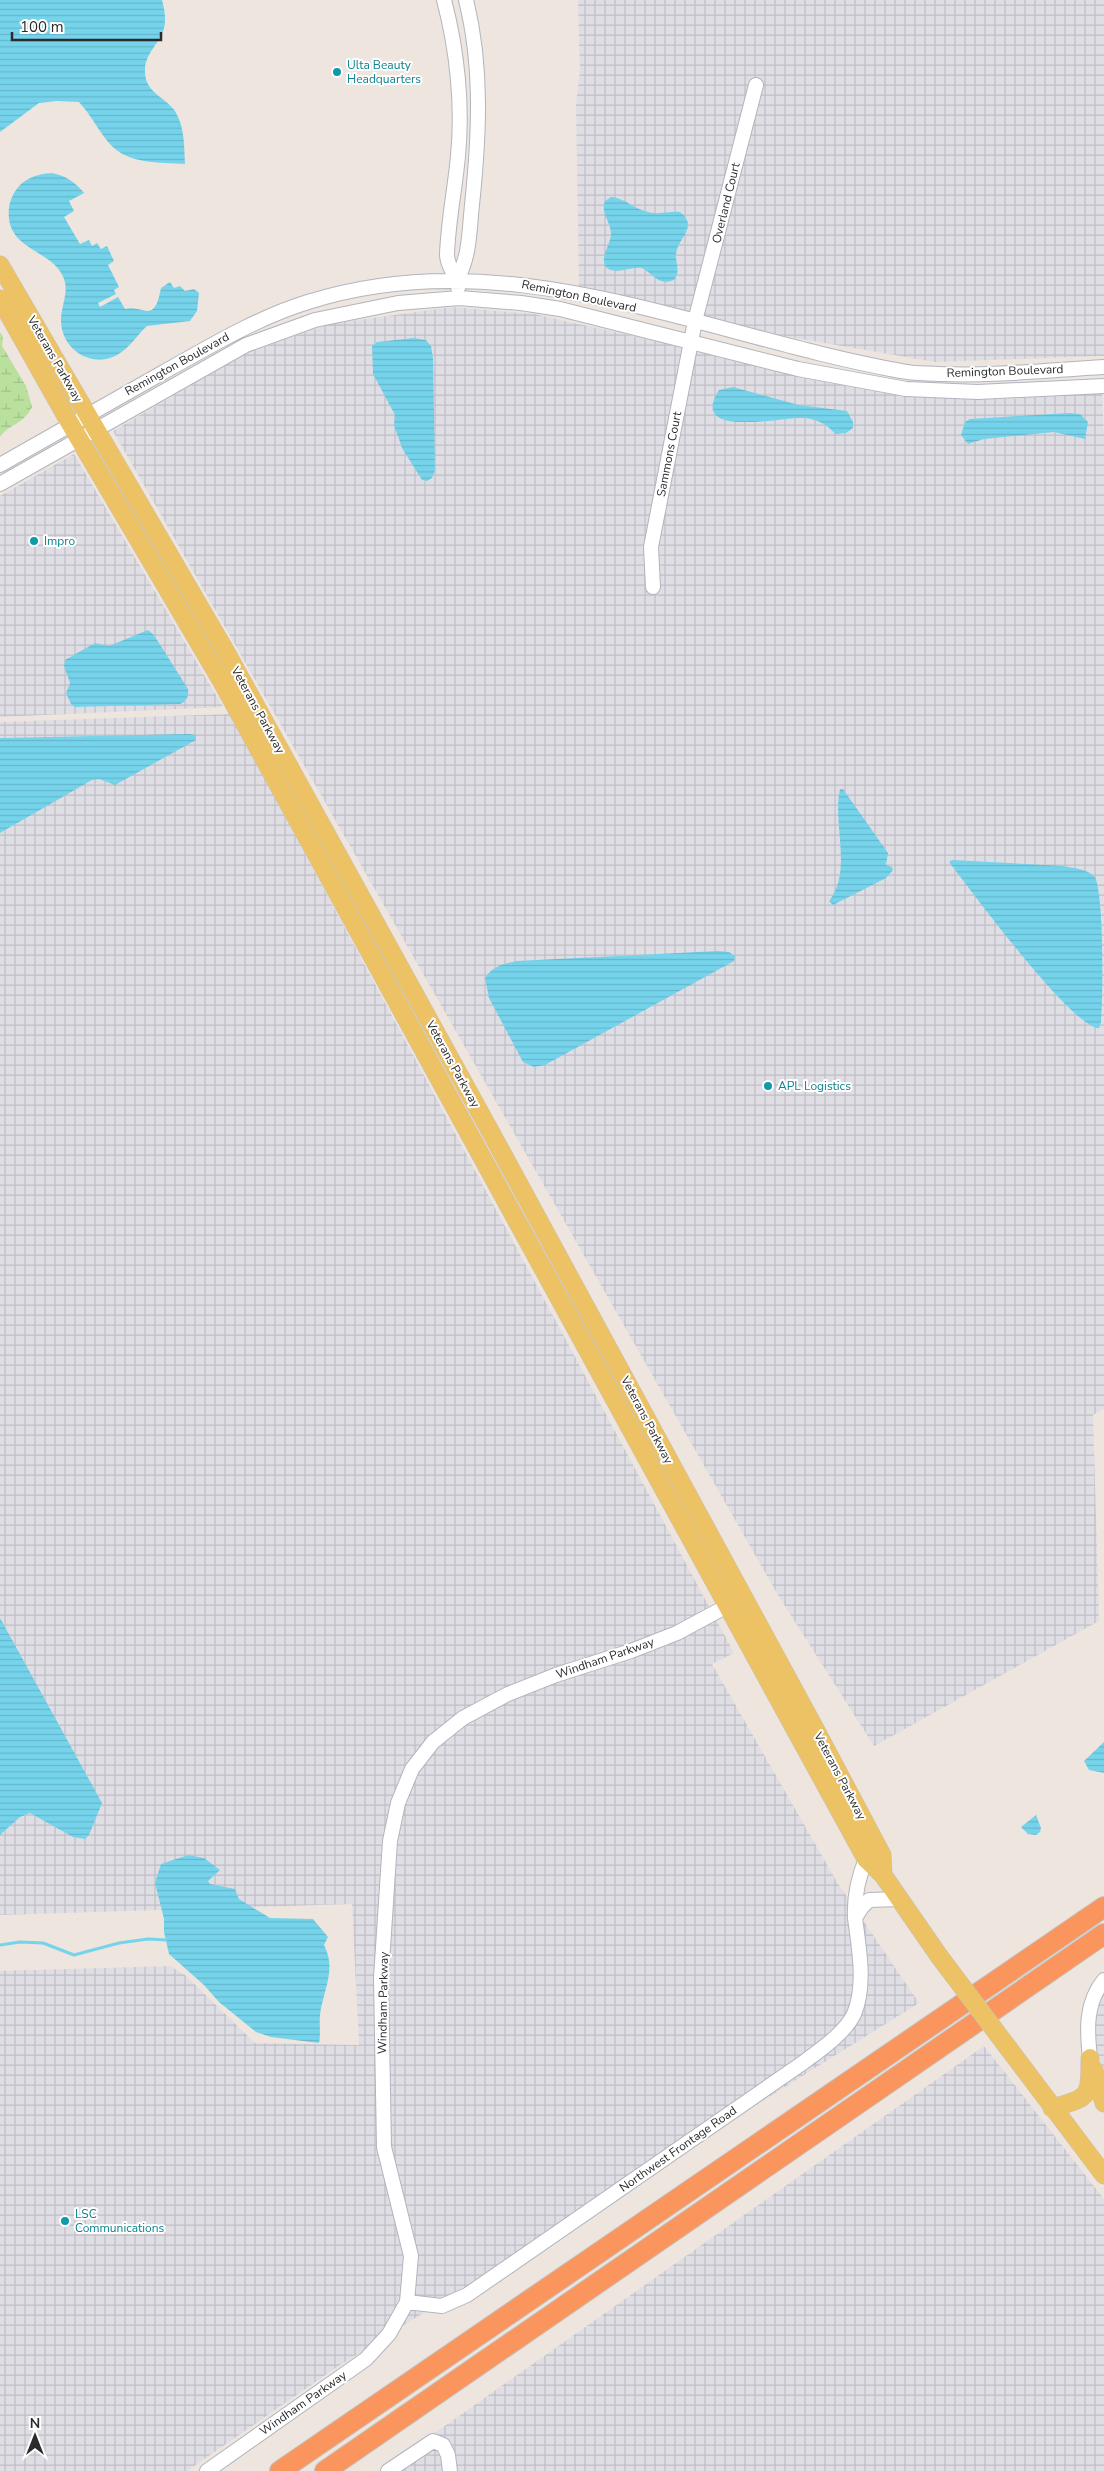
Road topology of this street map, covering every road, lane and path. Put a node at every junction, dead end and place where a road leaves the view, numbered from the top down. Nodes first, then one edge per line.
1 (444, 0) edge
2 (466, 0) edge
3 (756, 85) dead end
4 (0, 265) edge
5 (458, 280) junction
6 (459, 298) junction
7 (0, 299) edge
8 (696, 321) junction
9 (692, 342) junction
10 (1104, 367) edge
11 (1104, 386) edge
12 (91, 423) junction
13 (75, 432) junction
14 (0, 465) edge
15 (0, 484) edge
16 (653, 587) dead end
17 (727, 1606) junction
18 (866, 1859) junction
19 (883, 1875) junction
20 (900, 1899) junction
21 (1104, 1903) edge
22 (1104, 1907) edge
23 (855, 1918) junction
24 (1086, 1920) junction
25 (1103, 1935) edge
26 (1104, 1980) edge
27 (1090, 2058) junction
28 (1104, 2103) edge
29 (1052, 2108) junction
30 (1104, 2175) edge
31 (408, 2302) junction
32 (206, 2471) edge
33 (280, 2471) edge
34 (325, 2471) edge
35 (388, 2471) edge
36 (450, 2471) edge

1 - 5 street
2 - 5 street
3 - 8 street, Overland Court
4 - 12 main road, Veterans Parkway
5 - 6 street
5 - 8 street, Remington Boulevard
5 - 12 street, Remington Boulevard
6 - 9 street, Remington Boulevard
6 - 12 street, Remington Boulevard
7 - 13 main road, Veterans Parkway
8 - 9 street, Sammons Court
8 - 10 street, Remington Boulevard
9 - 11 street, Remington Boulevard
9 - 16 street, Sammons Court
12 - 13 street, Remington Boulevard
12 - 19 main road, Veterans Parkway
13 - 14 street, Remington Boulevard
13 - 15 street, Remington Boulevard
13 - 17 main road, Veterans Parkway
17 - 18 main road, Veterans Parkway
17 - 31 street, Windham Parkway
18 - 19 main road, Veterans Parkway
18 - 23 street, Northwest Frontage Road
19 - 20 main road, Veterans Parkway
20 - 23 street
20 - 29 main road, Veterans Parkway, bridge
21 - 24 highway
22 - 24 highway
23 - 31 street, Northwest Frontage Road
24 - 33 highway
25 - 34 highway
26 - 27 street
27 - 28 main road
27 - 29 main road
29 - 30 main road, Veterans Parkway
31 - 32 street, Windham Parkway
35 - 36 street

